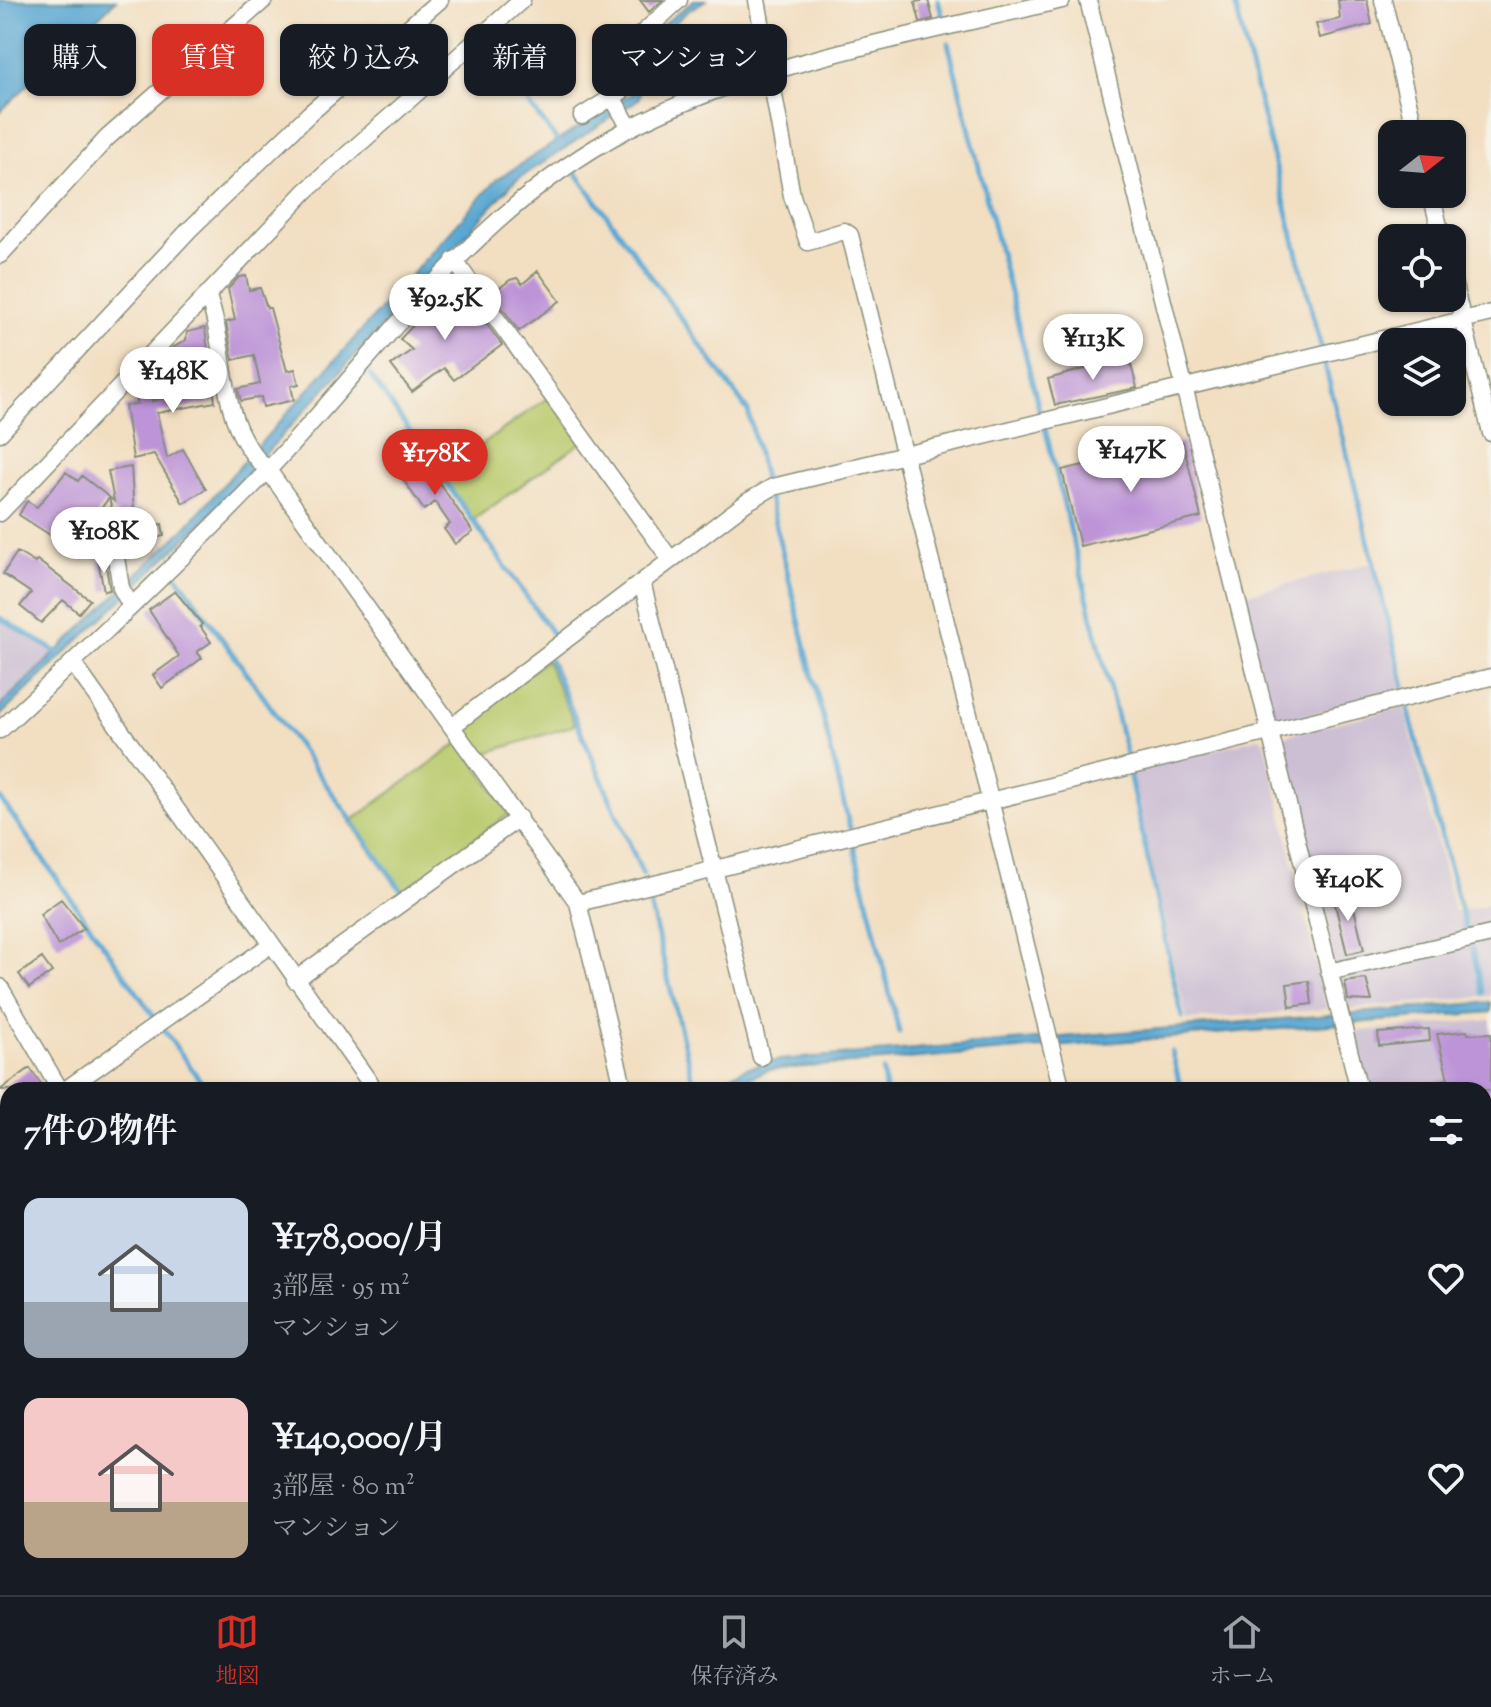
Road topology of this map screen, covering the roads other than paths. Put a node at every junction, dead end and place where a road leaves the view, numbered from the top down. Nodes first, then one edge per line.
1 (264, 0) edge
2 (440, 0) edge
3 (522, 0) edge
4 (679, 0) edge
5 (757, 0) edge
6 (1062, 0) edge
7 (1088, 0) edge
8 (1383, 0) edge
9 (761, 24) edge
10 (787, 69) edge
11 (702, 96) edge
12 (773, 96) edge
13 (620, 111) junction
14 (582, 116) dead end
15 (1413, 120) edge
16 (0, 255) edge
17 (454, 260) junction
18 (207, 294) junction
19 (1461, 312) edge
20 (1491, 313) edge
21 (1463, 320) junction
22 (1184, 387) junction
23 (0, 433) edge
24 (1491, 433) edge
25 (906, 455) junction
26 (268, 470) junction
27 (0, 513) edge
28 (110, 521) dead end
29 (671, 560) junction
30 (642, 582) junction
31 (126, 597) junction
32 (73, 663) junction
33 (1491, 677) edge
34 (454, 725) junction
35 (0, 730) edge
36 (1270, 732) junction
37 (992, 801) junction
38 (519, 818) junction
39 (713, 869) junction
40 (578, 903) junction
41 (1491, 934) edge
42 (270, 945) junction
43 (1329, 972) junction
44 (295, 980) junction
45 (0, 987) edge
46 (761, 1057) dead end
47 (57, 1082) edge
48 (73, 1082) edge
49 (369, 1082) edge
50 (622, 1082) edge
51 (1060, 1082) edge
52 (1357, 1082) edge

1 - 16 street
2 - 23 street
3 - 18 street
4 - 13 street
5 - 9 street
6 - 10 street
7 - 22 street
8 - 15 street
11 - 13 street
12 - 25 street
13 - 14 street
13 - 17 street
17 - 26 street
17 - 29 street
18 - 26 street
18 - 27 street
19 - 21 street
20 - 21 street
21 - 22 street
21 - 24 street
22 - 25 street
22 - 36 street
25 - 29 street
25 - 37 street
26 - 31 street
26 - 34 street
28 - 31 street
29 - 30 street
30 - 34 street
30 - 39 street
31 - 32 street
32 - 35 street
32 - 42 street
33 - 36 street
34 - 38 street
36 - 37 street
36 - 43 street
37 - 39 street
37 - 51 street
38 - 40 street
38 - 44 street
39 - 40 street
39 - 46 street
40 - 50 street
41 - 43 street
42 - 44 street
42 - 48 street
43 - 52 street
44 - 49 street
45 - 47 street

